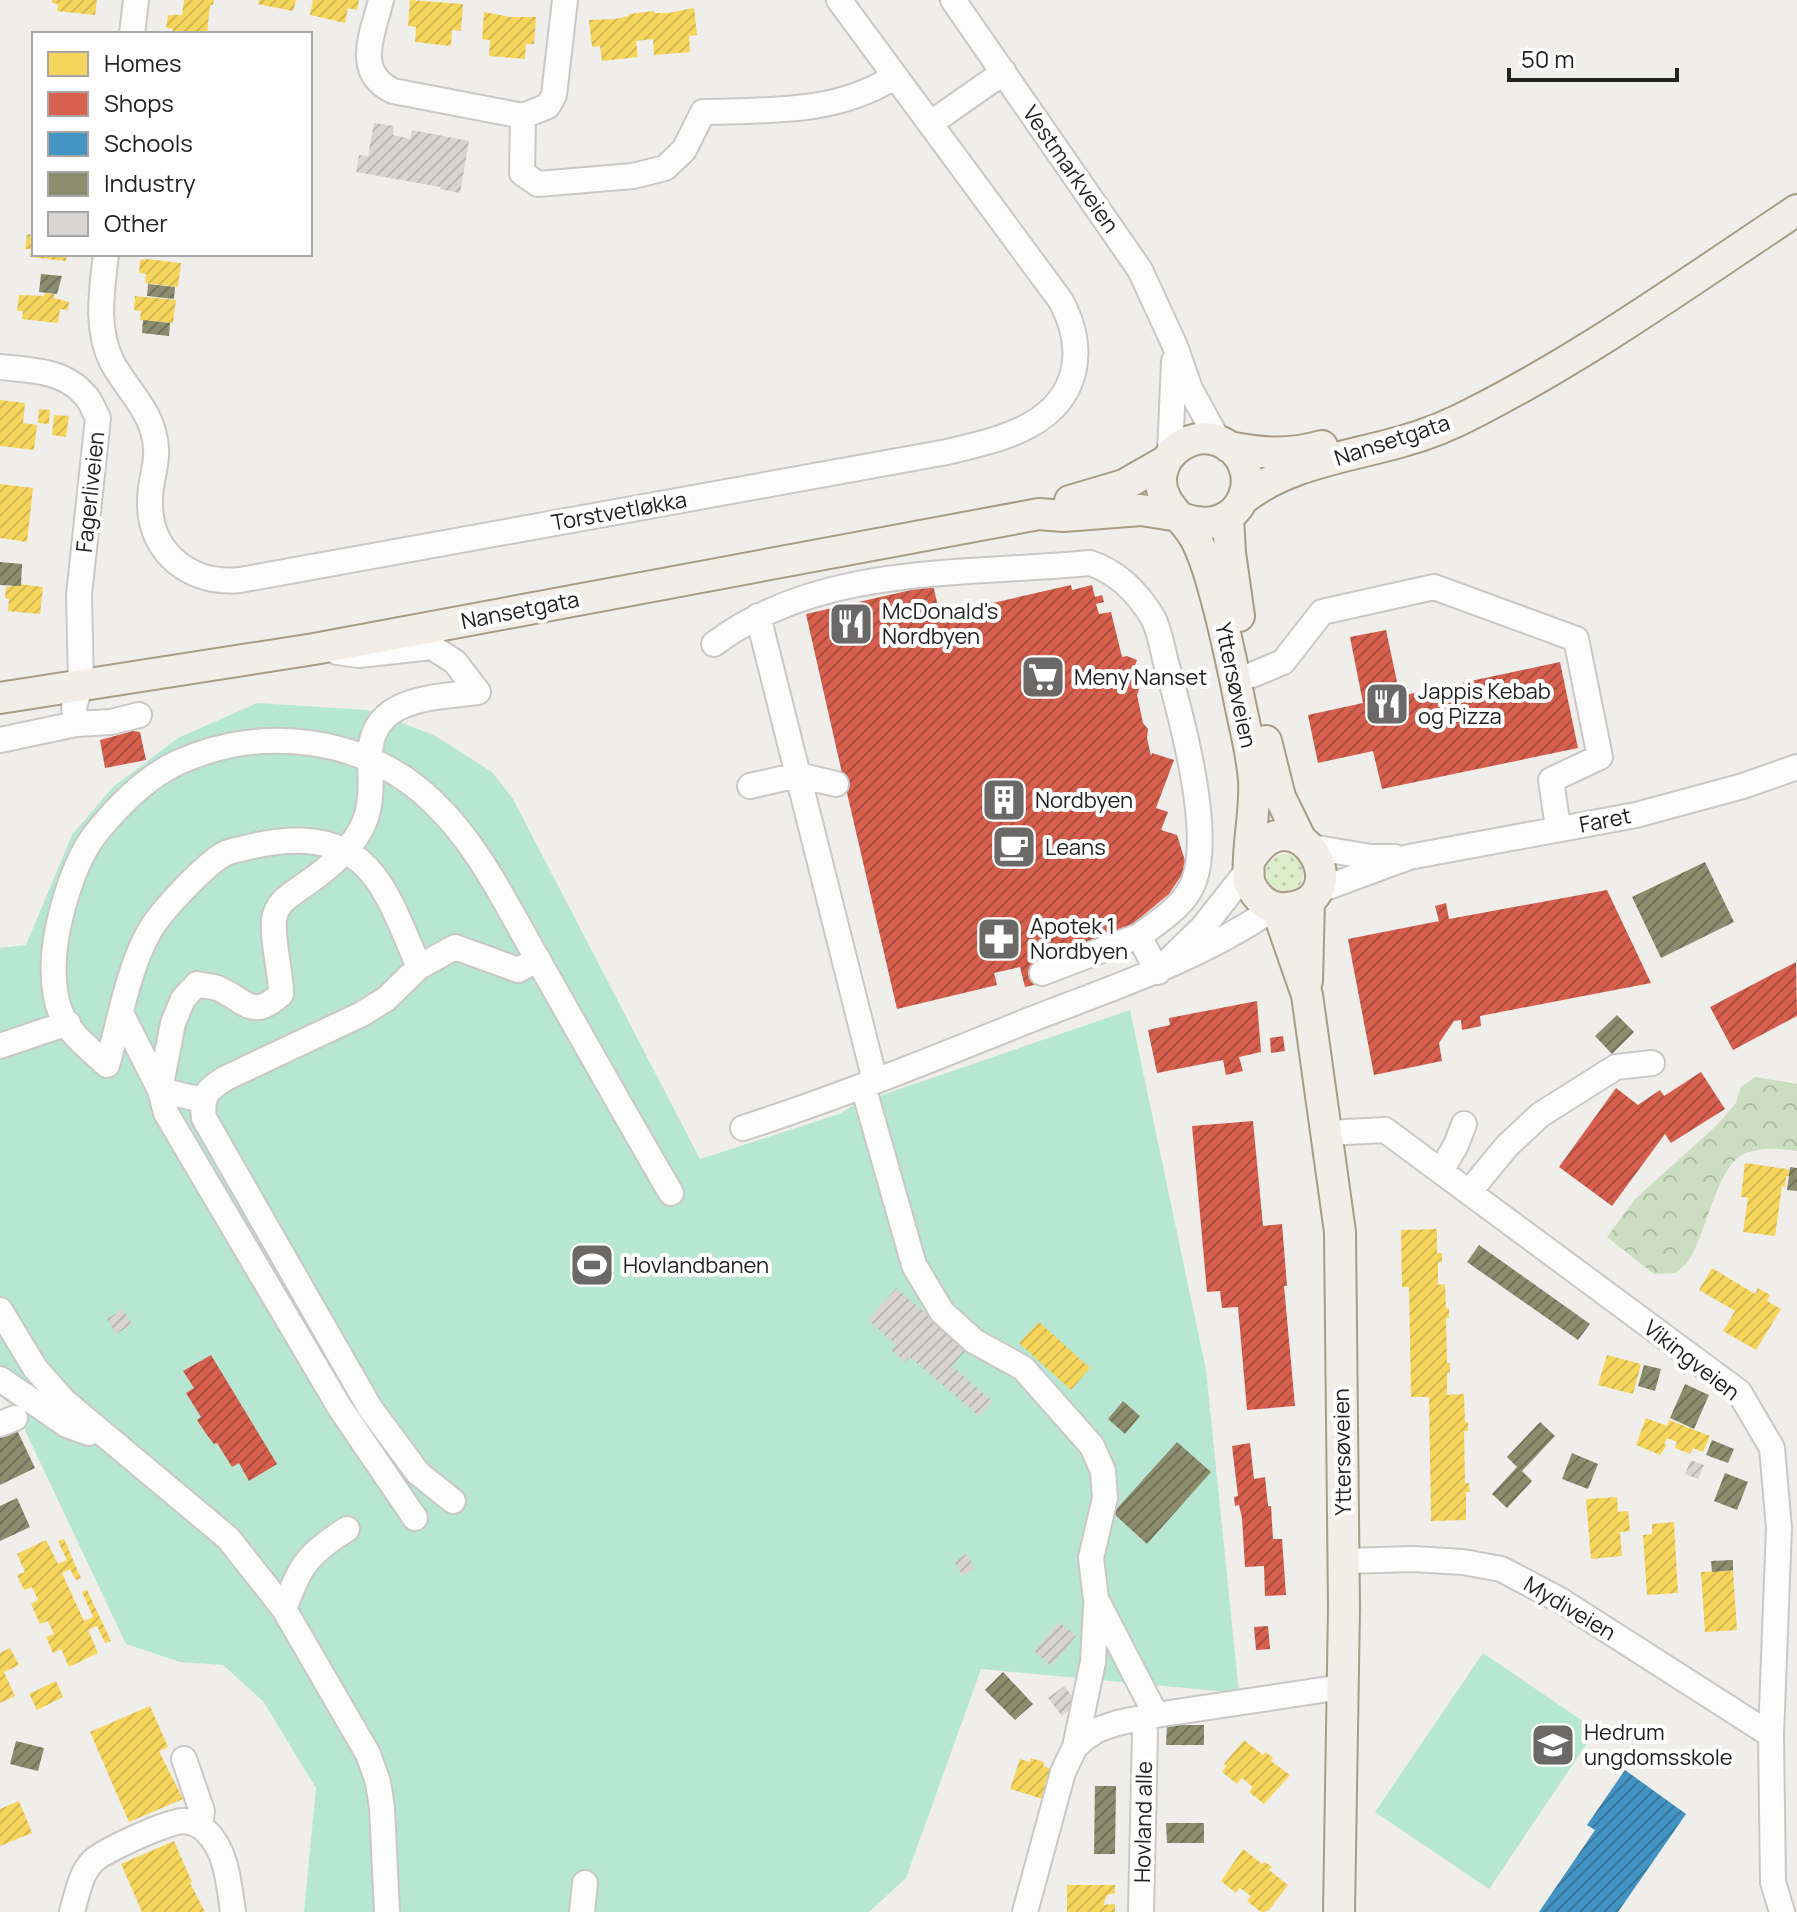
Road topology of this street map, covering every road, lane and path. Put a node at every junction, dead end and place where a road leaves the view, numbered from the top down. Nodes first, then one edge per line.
1 (136, 0) edge
2 (381, 0) edge
3 (565, 0) edge
4 (839, 0) edge
5 (967, 6) edge
6 (132, 32) edge
7 (1004, 72) junction
8 (894, 77) junction
9 (523, 116) junction
10 (931, 123) junction
11 (1797, 210) edge
12 (106, 256) edge
13 (1175, 346) junction
14 (0, 367) edge
15 (1541, 375) junction
16 (1224, 444) junction
17 (1168, 458) junction
18 (1235, 508) junction
19 (1039, 514) junction
20 (1181, 518) junction
21 (758, 616) junction
22 (714, 644) dead end
23 (314, 649) junction
24 (1252, 675) junction
25 (81, 684) junction
26 (0, 698) edge
27 (139, 715) dead end
28 (76, 724) junction
29 (0, 740) edge
30 (370, 758) junction
31 (1797, 767) edge
32 (798, 775) junction
33 (836, 784) dead end
34 (750, 786) dead end
35 (1558, 828) junction
36 (1306, 844) junction
37 (344, 851) junction
38 (1409, 857) junction
39 (1249, 864) junction
40 (1313, 896) junction
41 (1276, 909) junction
42 (1139, 936) junction
43 (538, 959) junction
44 (419, 967) junction
45 (1158, 972) junction
46 (1042, 973) dead end
47 (1307, 995) junction
48 (122, 1015) junction
49 (68, 1023) junction
50 (0, 1046) edge
51 (1652, 1063) dead end
52 (869, 1084) junction
53 (160, 1090) junction
54 (202, 1100) junction
55 (1464, 1124) dead end
56 (743, 1128) dead end
57 (1327, 1133) junction
58 (1441, 1171) junction
59 (1469, 1192) junction
60 (671, 1193) dead end
61 (0, 1310) edge
62 (0, 1379) edge
63 (114, 1443) junction
64 (453, 1501) dead end
65 (415, 1518) dead end
66 (347, 1529) dead end
67 (1344, 1561) junction
68 (1096, 1599) junction
69 (284, 1609) junction
70 (1342, 1687) junction
71 (1150, 1724) junction
72 (1771, 1735) junction
73 (1075, 1747) junction
74 (184, 1759) dead end
75 (200, 1826) junction
76 (585, 1883) dead end
77 (72, 1912) edge
78 (233, 1912) edge
79 (387, 1912) edge
80 (582, 1912) edge
81 (1025, 1912) edge
82 (1141, 1912) edge
83 (1339, 1912) edge
84 (1782, 1912) edge

1 - 6 street
2 - 9 street
3 - 9 street
4 - 8 street, Torstvetløkka
5 - 7 street, Vestmarkveien
7 - 10 street
7 - 13 street, Vestmarkveien
8 - 9 street
8 - 10 street, Torstvetløkka
10 - 12 street, Torstvetløkka
11 - 15 main road, Nansetgata
13 - 16 street, Vestmarkveien
13 - 17 street, Vestmarkveien
14 - 25 street, Fagerliveien
15 - 16 main road, Nansetgata
15 - 18 main road, Nansetgata
16 - 17 main road
16 - 18 main road
17 - 19 main road, Nansetgata
17 - 20 main road
18 - 20 main road
18 - 24 main road, Yttersøveien
19 - 20 main road, Nansetgata
19 - 23 main road, Nansetgata
20 - 39 main road, Yttersøveien
21 - 22 street
21 - 32 street
21 - 42 street
23 - 25 main road, Nansetgata
23 - 30 street
24 - 35 street
24 - 36 main road, Yttersøveien
25 - 26 main road, Nansetgata
25 - 28 street, Fagerliveien
27 - 28 street
28 - 29 street
30 - 37 street
30 - 43 street
30 - 49 street
31 - 35 street, Faret
32 - 33 street
32 - 34 street
32 - 52 street
35 - 38 street, Faret
36 - 38 street, Faret
36 - 39 main road
36 - 40 main road
37 - 44 street
37 - 48 street
37 - 53 street
38 - 40 street, Faret
39 - 41 main road
39 - 45 street
40 - 41 main road
40 - 47 main road, Yttersøveien
41 - 45 street
41 - 47 main road, Yttersøveien
42 - 45 street
42 - 46 street
43 - 44 street
43 - 60 street
44 - 54 street
45 - 52 street
47 - 57 main road, Yttersøveien
48 - 49 street
48 - 53 street
49 - 50 street
51 - 59 street
52 - 56 street
52 - 68 street
53 - 54 street
53 - 65 street
54 - 64 street
55 - 58 street
57 - 58 street, Vikingveien
57 - 67 main road, Yttersøveien
58 - 59 street, Vikingveien
59 - 72 street, Vikingveien
61 - 63 street
62 - 63 street
63 - 69 street
66 - 69 street
67 - 70 main road, Yttersøveien
67 - 72 street, Mydiveien
68 - 71 street
68 - 73 street
69 - 79 street
70 - 71 street
70 - 83 main road, Yttersøveien
71 - 73 street
71 - 82 street, Hovland alle
72 - 84 street, Vikingveien
73 - 81 street
74 - 75 street
75 - 77 street
75 - 78 street
76 - 80 street

